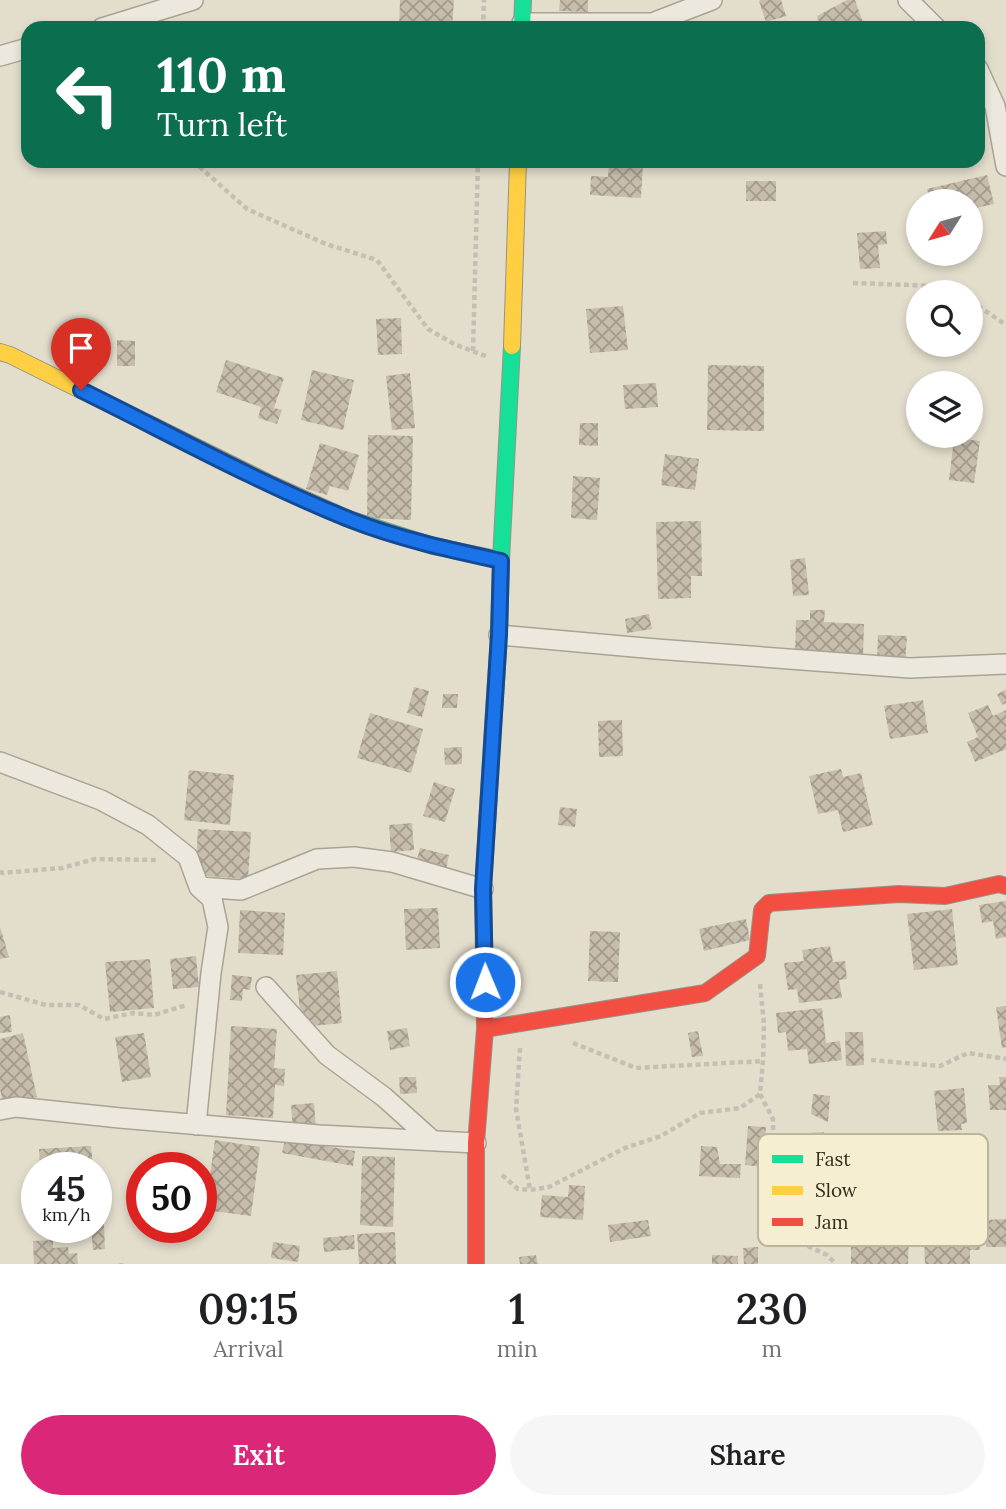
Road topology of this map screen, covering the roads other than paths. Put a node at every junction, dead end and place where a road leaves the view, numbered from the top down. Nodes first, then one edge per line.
1 (193, 0) edge
2 (523, 0) edge
3 (712, 0) edge
4 (908, 0) edge
5 (125, 21) edge
6 (522, 21) edge
7 (657, 21) edge
8 (929, 21) edge
9 (21, 50) edge
10 (0, 56) edge
11 (985, 84) edge
12 (1006, 166) edge
13 (518, 168) edge
14 (0, 352) edge
15 (501, 561) junction
16 (499, 635) junction
17 (1006, 664) edge
18 (0, 762) edge
19 (1006, 886) edge
20 (199, 887) junction
21 (483, 889) junction
22 (266, 987) dead end
23 (485, 1029) junction
24 (0, 1110) edge
25 (196, 1125) junction
26 (433, 1141) junction
27 (476, 1148) junction
28 (476, 1264) edge

1 - 5 street
2 - 6 main road
3 - 7 street
4 - 8 street
9 - 10 street
11 - 12 street
13 - 15 main road
14 - 15 main road
15 - 16 main road
16 - 17 street
16 - 21 main road
18 - 20 street
19 - 23 main road
20 - 21 street
20 - 25 street
21 - 23 main road
22 - 26 street
23 - 27 main road
24 - 25 street
25 - 26 street
26 - 27 street
27 - 28 main road

